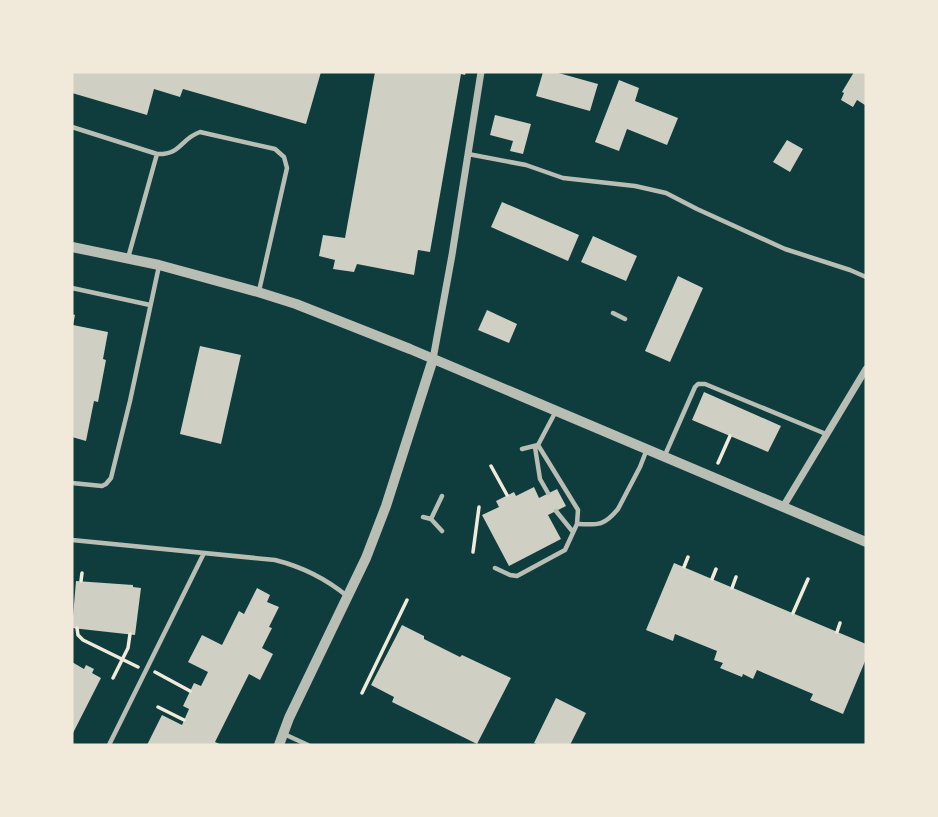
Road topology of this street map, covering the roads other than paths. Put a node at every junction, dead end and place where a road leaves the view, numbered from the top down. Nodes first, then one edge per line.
1 (481, 72) edge
2 (72, 127) edge
3 (157, 154) junction
4 (468, 154) junction
5 (72, 247) edge
6 (128, 259) junction
7 (159, 265) junction
8 (866, 277) edge
9 (72, 288) edge
10 (258, 292) junction
11 (150, 305) junction
12 (613, 313) dead end
13 (625, 319) dead end
14 (433, 359) junction
15 (866, 369) edge
16 (556, 410) junction
17 (826, 434) junction
18 (536, 446) junction
19 (522, 449) dead end
20 (647, 449) junction
21 (664, 456) junction
22 (72, 483) edge
23 (548, 493) dead end
24 (442, 496) dead end
25 (783, 507) junction
26 (556, 511) dead end
27 (424, 517) dead end
28 (431, 519) junction
29 (577, 524) junction
30 (442, 531) dead end
31 (573, 532) junction
32 (72, 540) edge
33 (866, 542) edge
34 (204, 554) junction
35 (495, 568) dead end
36 (348, 596) junction
37 (284, 733) junction
38 (109, 745) edge
39 (279, 745) edge
40 (308, 745) edge

1 - 4 street
2 - 3 lane
3 - 6 lane
3 - 10 lane
4 - 8 lane
4 - 14 street
5 - 6 street
6 - 7 street
7 - 10 street
7 - 11 lane
9 - 11 lane
10 - 14 street
11 - 22 lane
12 - 13 lane
14 - 16 street
14 - 36 street
15 - 17 street
16 - 18 lane
16 - 20 street
17 - 21 lane
17 - 25 street
18 - 19 lane
18 - 23 lane
18 - 29 lane
20 - 21 street
20 - 29 lane
21 - 25 street
24 - 28 lane
25 - 33 street
26 - 31 lane
27 - 28 lane
28 - 30 lane
29 - 31 lane
31 - 35 lane
32 - 34 lane
34 - 36 lane
34 - 38 lane
36 - 37 street
37 - 39 street
37 - 40 lane

